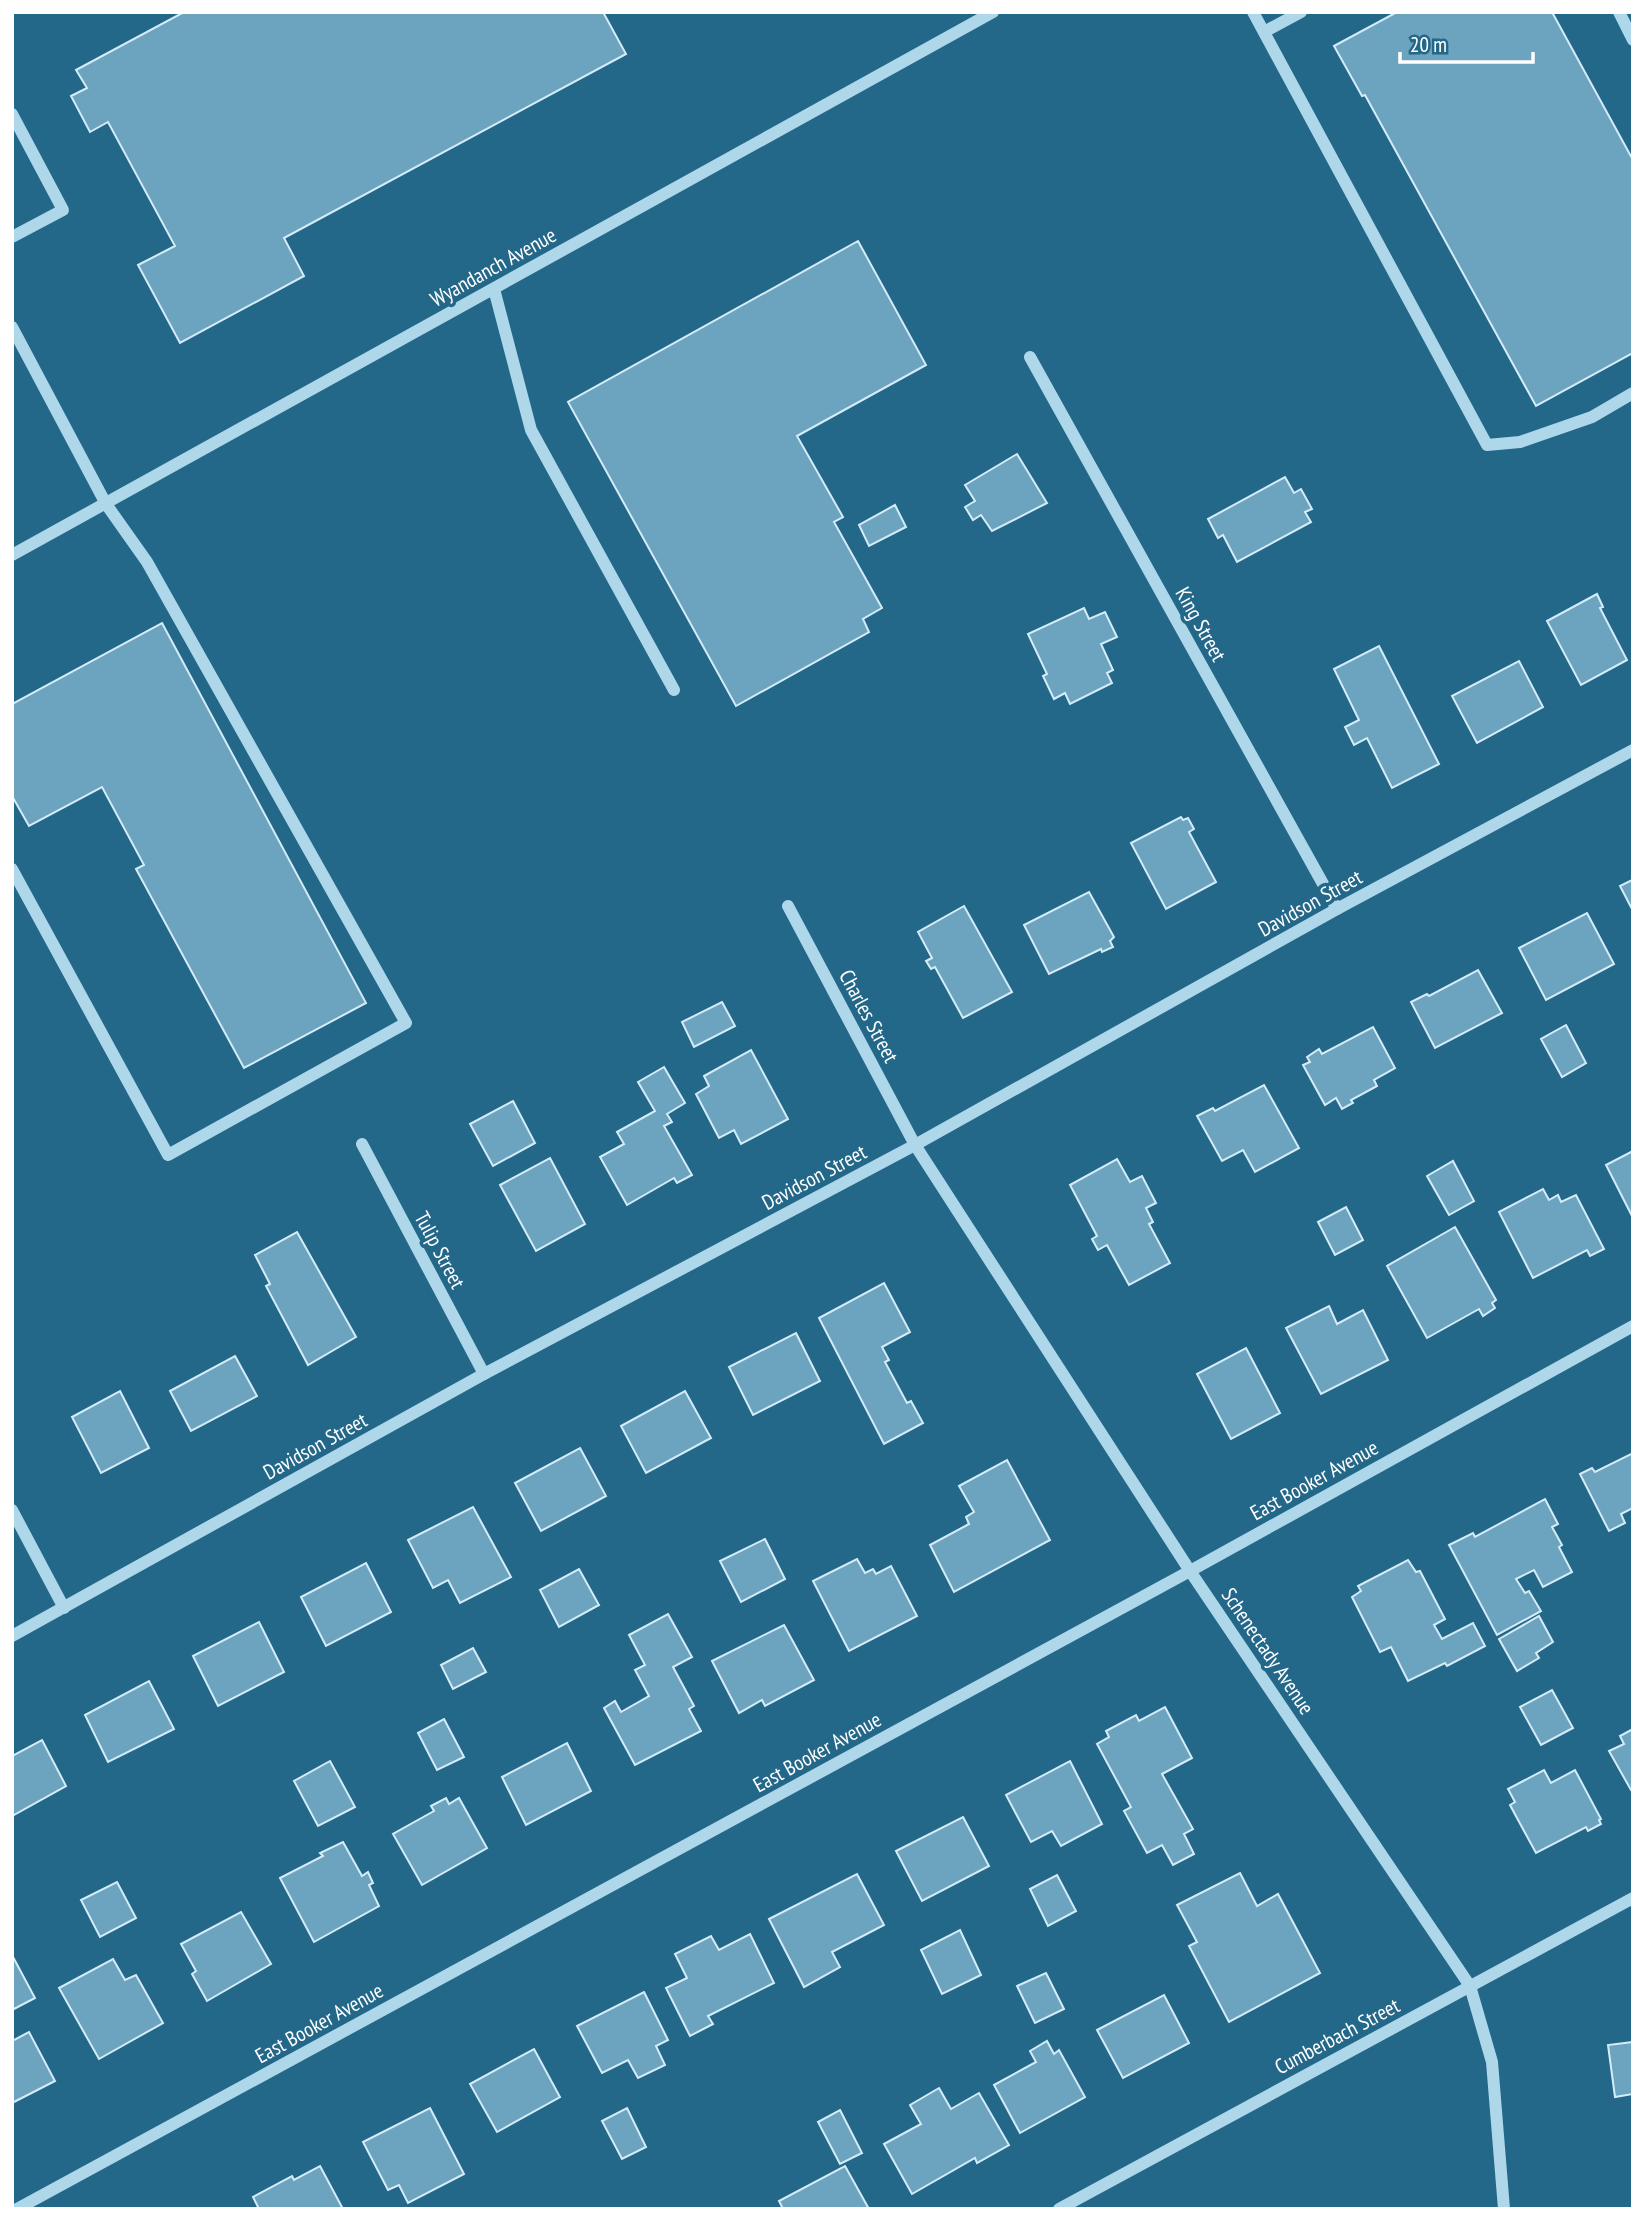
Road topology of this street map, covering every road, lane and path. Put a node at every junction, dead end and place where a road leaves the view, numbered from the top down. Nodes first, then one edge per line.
1 (993, 12) edge
2 (1253, 12) edge
3 (1301, 12) edge
4 (1619, 12) edge
5 (1264, 32) junction
6 (1633, 40) edge
7 (12, 114) edge
8 (12, 237) edge
9 (494, 289) junction
10 (12, 327) edge
11 (1030, 357) dead end
12 (1633, 393) edge
13 (106, 504) junction
14 (12, 555) edge
15 (674, 690) dead end
16 (1633, 750) edge
17 (12, 869) edge
18 (788, 906) dead end
19 (1337, 909) junction
20 (362, 1143) dead end
21 (915, 1144) junction
22 (1633, 1326) edge
23 (484, 1374) junction
24 (12, 1510) edge
25 (1191, 1571) junction
26 (64, 1608) junction
27 (12, 1636) edge
28 (1633, 1898) edge
29 (1471, 1986) junction
30 (17, 2209) edge
31 (1059, 2209) edge
32 (1504, 2209) edge

1 - 9 street, Wyandanch Avenue
2 - 5 street
3 - 5 street
4 - 6 street
5 - 12 street
7 - 8 street
9 - 13 street, Wyandanch Avenue
9 - 15 street
10 - 13 street
11 - 19 street, King Street
13 - 14 street, Wyandanch Avenue
13 - 17 street
16 - 19 street, Davidson Street
18 - 21 street, Charles Street
19 - 21 street, Davidson Street
20 - 23 street, Tulip Street
21 - 23 street, Davidson Street
21 - 25 street, Schenectady Avenue
22 - 25 street, East Booker Avenue
23 - 26 street, Davidson Street
24 - 26 street
25 - 29 street, Schenectady Avenue
25 - 30 street, East Booker Avenue
26 - 27 street, Davidson Street
28 - 29 street, Cumberbach Street
29 - 31 street, Cumberbach Street
29 - 32 street, Schenectady Avenue

